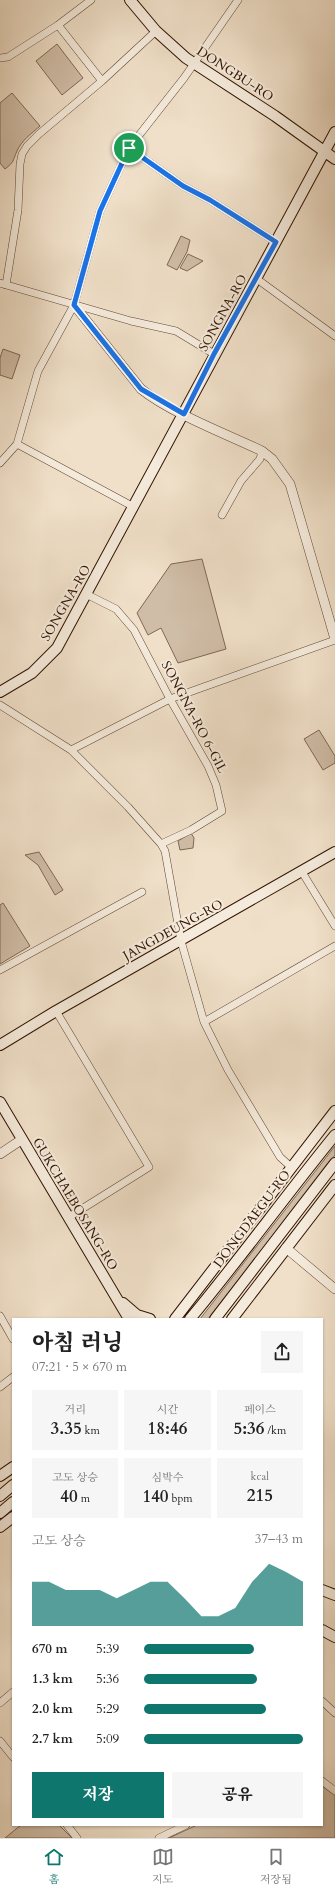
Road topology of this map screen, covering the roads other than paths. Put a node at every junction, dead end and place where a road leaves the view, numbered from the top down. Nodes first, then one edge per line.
1 (91, 0) edge
2 (130, 0) edge
3 (238, 0) edge
4 (58, 25) junction
5 (156, 32) junction
6 (0, 58) edge
7 (194, 63) junction
8 (102, 81) junction
9 (335, 132) edge
10 (129, 148) junction
11 (325, 152) junction
12 (335, 159) edge
13 (276, 242) junction
14 (257, 279) junction
15 (3, 284) edge
16 (74, 305) junction
17 (335, 336) edge
18 (214, 354) junction
19 (184, 414) junction
20 (18, 444) junction
21 (262, 451) junction
22 (0, 463) edge
23 (134, 508) junction
24 (222, 515) dead end
25 (86, 594) junction
26 (335, 640) edge
27 (0, 692) edge
28 (170, 699) junction
29 (0, 705) edge
30 (71, 750) junction
31 (161, 844) junction
32 (335, 852) edge
33 (302, 872) junction
34 (142, 892) dead end
35 (335, 926) edge
36 (180, 941) junction
37 (335, 946) edge
38 (0, 970) edge
39 (56, 1010) junction
40 (204, 1022) junction
41 (0, 1045) edge
42 (0, 1102) edge
43 (335, 1111) edge
44 (335, 1135) edge
45 (22, 1140) junction
46 (0, 1154) edge
47 (335, 1163) edge
48 (291, 1167) junction
49 (335, 1185) edge
50 (69, 1217) junction
51 (286, 1248) junction
52 (335, 1290) edge
53 (115, 1295) junction
54 (177, 1315) edge
55 (0, 1316) edge
56 (122, 1318) edge
57 (128, 1318) edge
58 (147, 1318) edge
59 (191, 1318) edge
60 (217, 1318) edge
61 (233, 1318) edge
62 (12, 1337) edge
63 (12, 1378) edge
64 (0, 1387) edge
65 (12, 1468) edge
66 (0, 1476) edge
67 (12, 1486) edge
68 (0, 1496) edge
69 (12, 1503) edge
70 (0, 1512) edge
71 (12, 1517) edge
72 (0, 1527) edge
73 (323, 1590) edge
74 (335, 1595) edge
75 (323, 1631) edge
76 (335, 1638) edge
77 (12, 1693) edge
78 (323, 1702) edge
79 (0, 1703) edge
80 (335, 1713) edge
81 (0, 1741) edge
82 (12, 1756) edge
83 (323, 1782) edge
84 (335, 1791) edge
85 (68, 1826) edge
86 (184, 1826) edge
87 (77, 1838) edge
88 (159, 1838) edge

1 - 4 street
2 - 5 main road, DONGBU-RO
3 - 7 street
4 - 6 street
4 - 8 street
5 - 7 main road, DONGBU-RO
5 - 8 street
7 - 10 street
7 - 11 main road, DONGBU-RO
8 - 15 street
9 - 11 main road, SONGNA-RO
10 - 13 street
10 - 16 street
11 - 12 main road, DONGBU-RO
11 - 13 main road, SONGNA-RO
13 - 14 main road, SONGNA-RO
14 - 17 street
14 - 18 main road, SONGNA-RO
15 - 16 street
16 - 18 street
16 - 19 street
16 - 20 street
18 - 19 main road, SONGNA-RO
19 - 21 street
19 - 23 main road, SONGNA-RO
20 - 22 street
20 - 23 street
21 - 24 street
21 - 26 street
23 - 25 main road, SONGNA-RO
25 - 27 main road, SONGNA-RO
25 - 28 street, SONGNA-RO 6-GIL
26 - 28 street
28 - 30 street
28 - 31 street, SONGNA-RO 6-GIL
29 - 30 street
30 - 31 street
31 - 36 street
32 - 33 main road, JANGDEUNG-RO
33 - 35 street
33 - 36 main road, JANGDEUNG-RO
34 - 38 street
36 - 39 main road, JANGDEUNG-RO
36 - 40 street
37 - 40 street
39 - 41 main road, JANGDEUNG-RO
39 - 50 street
40 - 48 street
42 - 45 main road, GUKCHAEBOSANG-RO
43 - 48 main road
44 - 59 main road, DONGDAEGU-RO
45 - 46 street
45 - 50 main road, GUKCHAEBOSANG-RO
47 - 60 main road
48 - 54 main road
49 - 51 main road
50 - 53 main road, GUKCHAEBOSANG-RO
51 - 52 street
51 - 61 main road
53 - 56 main road
53 - 57 main road, GUKCHAEBOSANG-RO
53 - 58 main road
55 - 62 street
63 - 64 street
65 - 66 main road
67 - 68 main road
69 - 70 main road
71 - 72 main road
73 - 74 main road
75 - 76 main road
77 - 79 street
78 - 80 street
81 - 82 street
83 - 84 street
85 - 87 street
86 - 88 street

